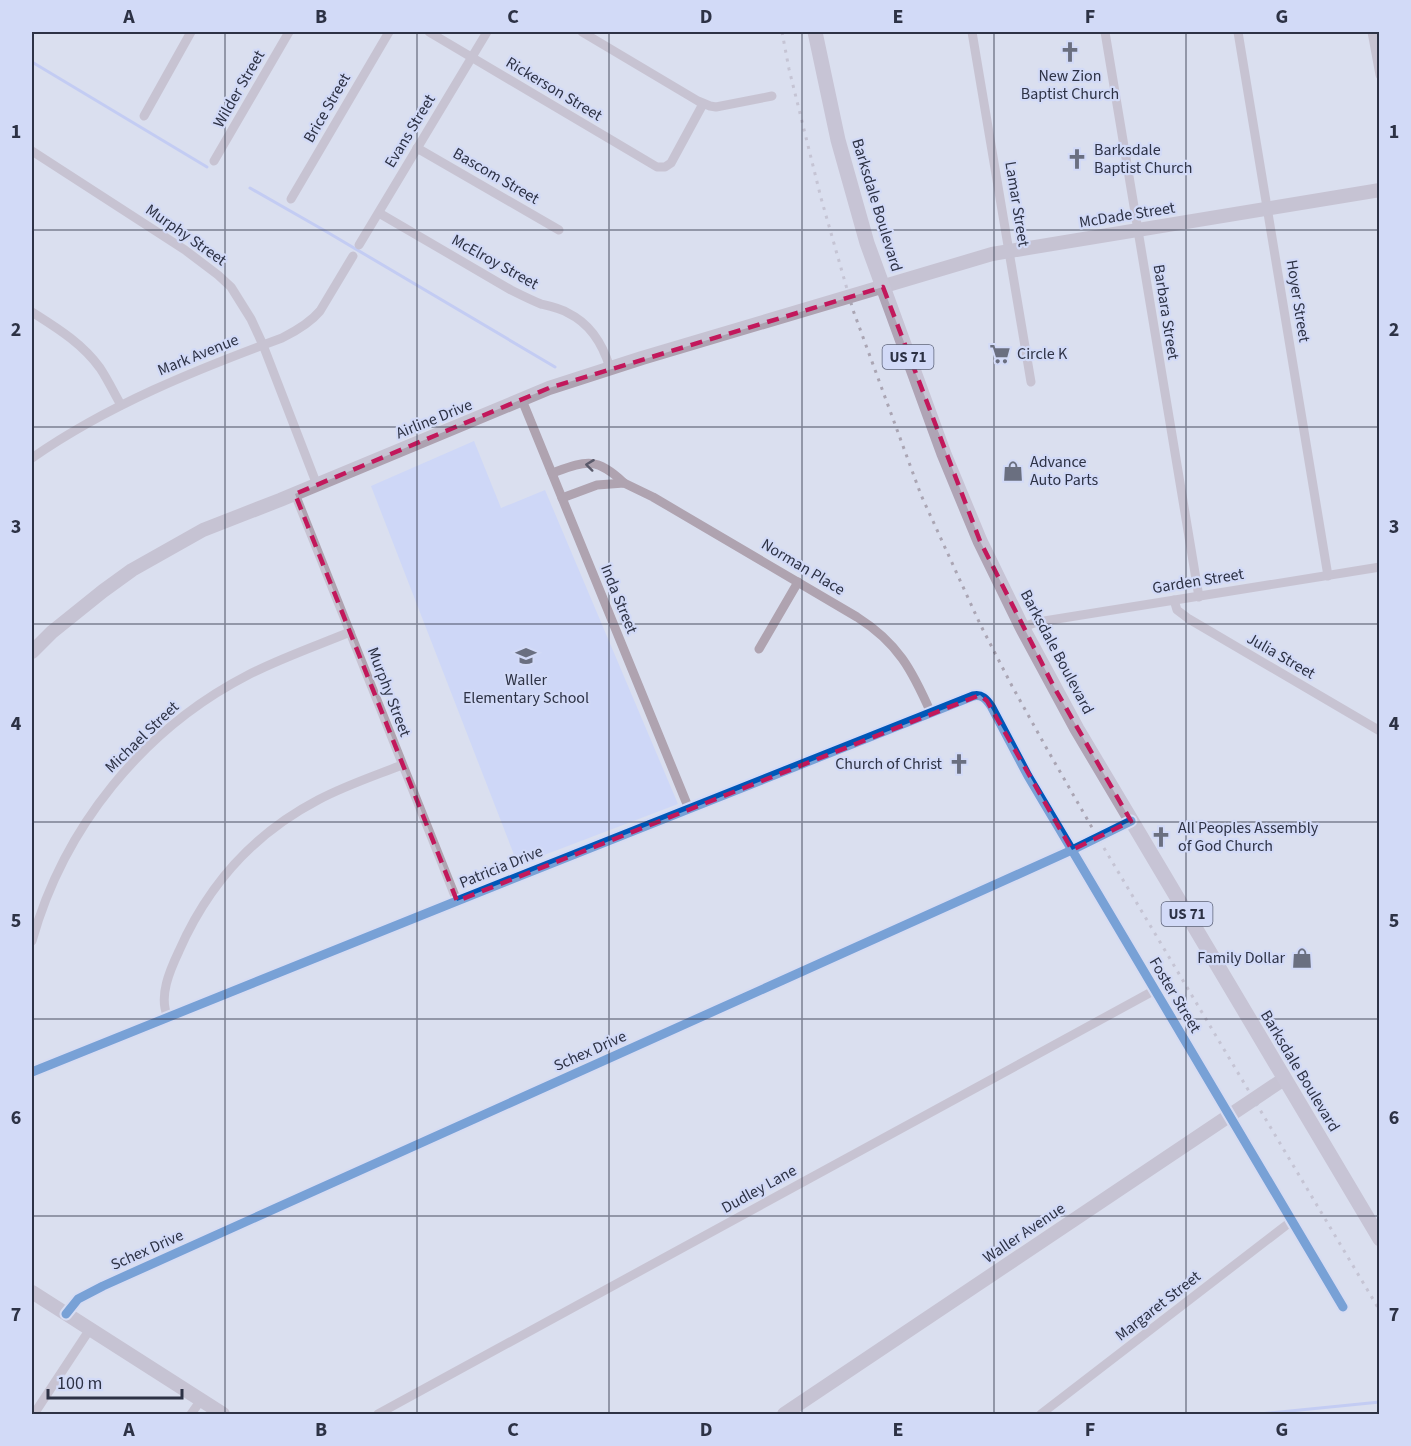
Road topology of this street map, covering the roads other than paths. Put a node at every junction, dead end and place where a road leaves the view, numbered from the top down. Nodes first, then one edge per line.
1 (191, 32) edge
2 (289, 32) edge
3 (389, 32) edge
4 (429, 32) edge
5 (487, 32) edge
6 (582, 32) edge
7 (814, 32) edge
8 (972, 32) edge
9 (1105, 32) edge
10 (1238, 32) edge
11 (1372, 32) edge
12 (1378, 53) edge
13 (471, 57) junction
14 (1380, 75) edge
15 (772, 96) dead end
16 (703, 104) junction
17 (144, 116) dead end
18 (417, 148) junction
19 (32, 151) edge
20 (214, 161) dead end
21 (1380, 190) edge
22 (291, 199) dead end
23 (1268, 208) junction
24 (379, 213) junction
25 (1137, 230) junction
26 (559, 231) dead end
27 (359, 245) dead end
28 (1009, 250) junction
29 (353, 256) dead end
30 (883, 287) junction
31 (32, 312) edge
32 (262, 345) junction
33 (609, 368) junction
34 (1031, 382) dead end
35 (522, 400) junction
36 (121, 405) junction
37 (32, 458) edge
38 (552, 472) junction
39 (624, 483) junction
40 (317, 485) junction
41 (295, 494) junction
42 (562, 498) junction
43 (1380, 567) edge
44 (1328, 576) junction
45 (798, 582) junction
46 (1199, 597) junction
47 (1174, 600) junction
48 (1022, 627) junction
49 (350, 632) junction
50 (759, 649) dead end
51 (32, 652) edge
52 (984, 698) joint
53 (931, 713) junction
54 (1380, 731) edge
55 (402, 765) junction
56 (688, 808) junction
57 (1131, 821) junction
58 (1072, 850) junction
59 (457, 901) junction
60 (32, 941) edge
61 (1155, 990) junction
62 (168, 1017) junction
63 (32, 1072) edge
64 (1284, 1079) junction
65 (1230, 1115) junction
66 (1293, 1220) junction
67 (1380, 1239) edge
68 (32, 1292) edge
69 (1343, 1307) dead end
70 (66, 1314) junction
71 (90, 1329) junction
72 (201, 1400) junction
73 (34, 1414) edge
74 (191, 1414) edge
75 (224, 1414) edge
76 (378, 1414) edge
77 (784, 1414) edge
78 (1041, 1414) edge

1 - 17 street
2 - 20 street, Wilder Street
3 - 22 street, Brice Street
4 - 13 street, Rickerson Street
5 - 13 street, Evans Street
6 - 16 street
7 - 30 main road, Barksdale Boulevard / US 71
8 - 28 street, Lamar Street
9 - 25 street, Barbara Street
10 - 23 street, Hoyer Street
11 - 12 street
12 - 14 street
13 - 16 street, Rickerson Street
13 - 18 street, Evans Street
15 - 16 street
18 - 24 street, Evans Street
18 - 26 street, Bascom Street
19 - 32 street, Murphy Street
21 - 23 street, McDade Street
23 - 25 street, McDade Street
23 - 44 street, Hoyer Street
24 - 27 street, Evans Street
24 - 33 street, McElroy Street
25 - 28 street, McDade Street
25 - 46 street, Barbara Street
28 - 30 street, McDade Street
28 - 34 street, Lamar Street
29 - 32 street, Mark Avenue
30 - 33 street, Airline Drive
30 - 48 main road, Barksdale Boulevard / US 71
31 - 36 street
32 - 36 street, Mark Avenue
32 - 40 street, Murphy Street
33 - 35 street, Airline Drive
35 - 38 street, Inda Street
35 - 40 street, Airline Drive
36 - 37 street, Mark Avenue
39 -> 38 street, Norman Place
38 - 42 street, Inda Street
39 - 42 street
39 - 45 street, Norman Place
40 - 41 street, Airline Drive
41 - 49 street, Murphy Street
41 - 51 street, Airline Drive
42 - 56 street, Inda Street
43 - 44 street, Garden Street
44 - 46 street, Garden Street
45 - 50 street
45 - 53 street, Norman Place
46 - 47 street, Garden Street
47 - 48 street, Garden Street
47 - 54 street, Julia Street
48 - 57 main road, Barksdale Boulevard / US 71
49 - 55 street, Murphy Street
49 - 60 street, Michael Street
52 - 53 street, Patricia Drive
52 - 58 street, Foster Street
53 - 56 street, Patricia Drive
55 - 59 street, Murphy Street
55 - 62 street
56 - 59 street, Patricia Drive
57 - 58 street, Schex Drive
57 - 64 main road, Barksdale Boulevard / US 71
58 - 61 street, Foster Street
58 - 70 street, Schex Drive
59 - 62 street, Patricia Drive
61 - 65 street, Foster Street
61 - 76 street, Dudley Lane
62 - 63 street, Patricia Drive
64 - 65 street, Waller Avenue
64 - 67 main road, Barksdale Boulevard / US 71
65 - 66 street, Foster Street
65 - 77 street, Waller Avenue
66 - 69 street, Foster Street
66 - 78 street, Margaret Street
68 - 70 street
70 - 71 street
71 - 72 street
71 - 73 street
72 - 74 street
72 - 75 street

